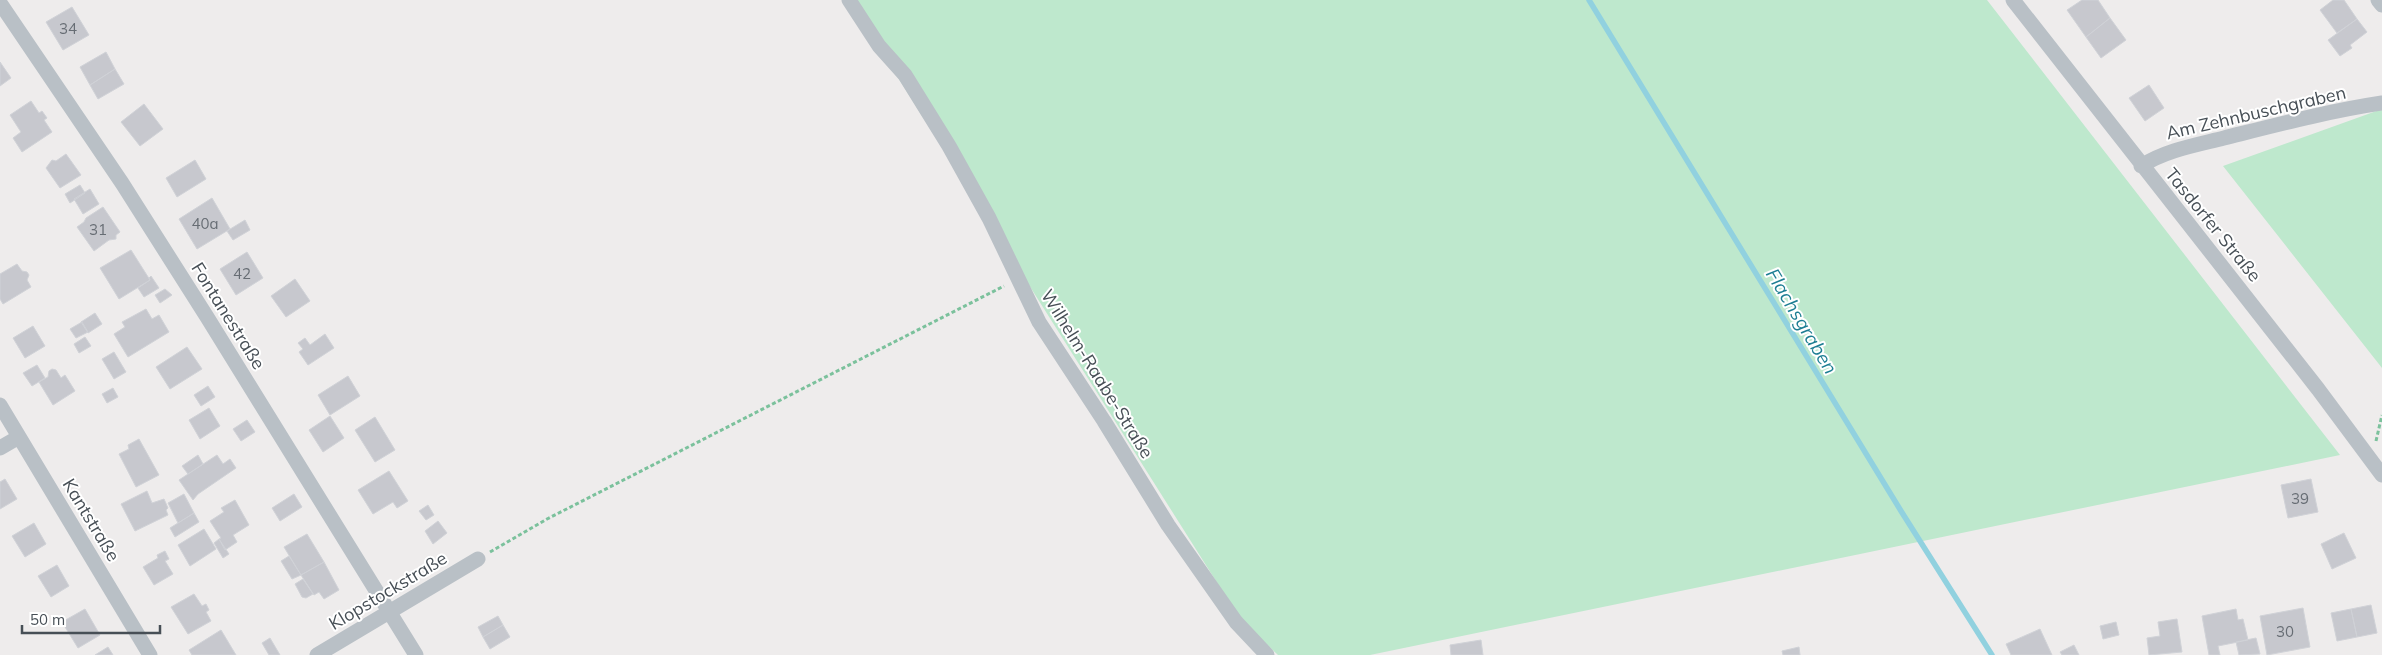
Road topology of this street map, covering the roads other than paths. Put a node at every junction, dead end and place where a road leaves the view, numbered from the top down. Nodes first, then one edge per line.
1 (849, 0) edge
2 (2013, 0) edge
3 (2378, 0) edge
4 (0, 3) edge
5 (2382, 5) edge
6 (2382, 104) edge
7 (2141, 166) junction
8 (0, 405) edge
9 (20, 437) junction
10 (0, 448) edge
11 (2382, 475) edge
12 (478, 559) road end
13 (389, 612) junction
14 (150, 655) edge
15 (317, 655) edge
16 (416, 655) edge
17 (1267, 655) edge

1 - 17 street, Wilhelm-Raabe-Straße
2 - 7 street, Tasdorfer Straße
3 - 5 street
4 - 13 street, Fontanestraße
6 - 7 street, Am Zehnbuschgraben
7 - 11 street, Tasdorfer Straße
8 - 9 street, Kantstraße
9 - 10 street
9 - 14 street, Kantstraße
12 - 13 street, Klopstockstraße
13 - 15 street, Klopstockstraße
13 - 16 street, Fontanestraße

